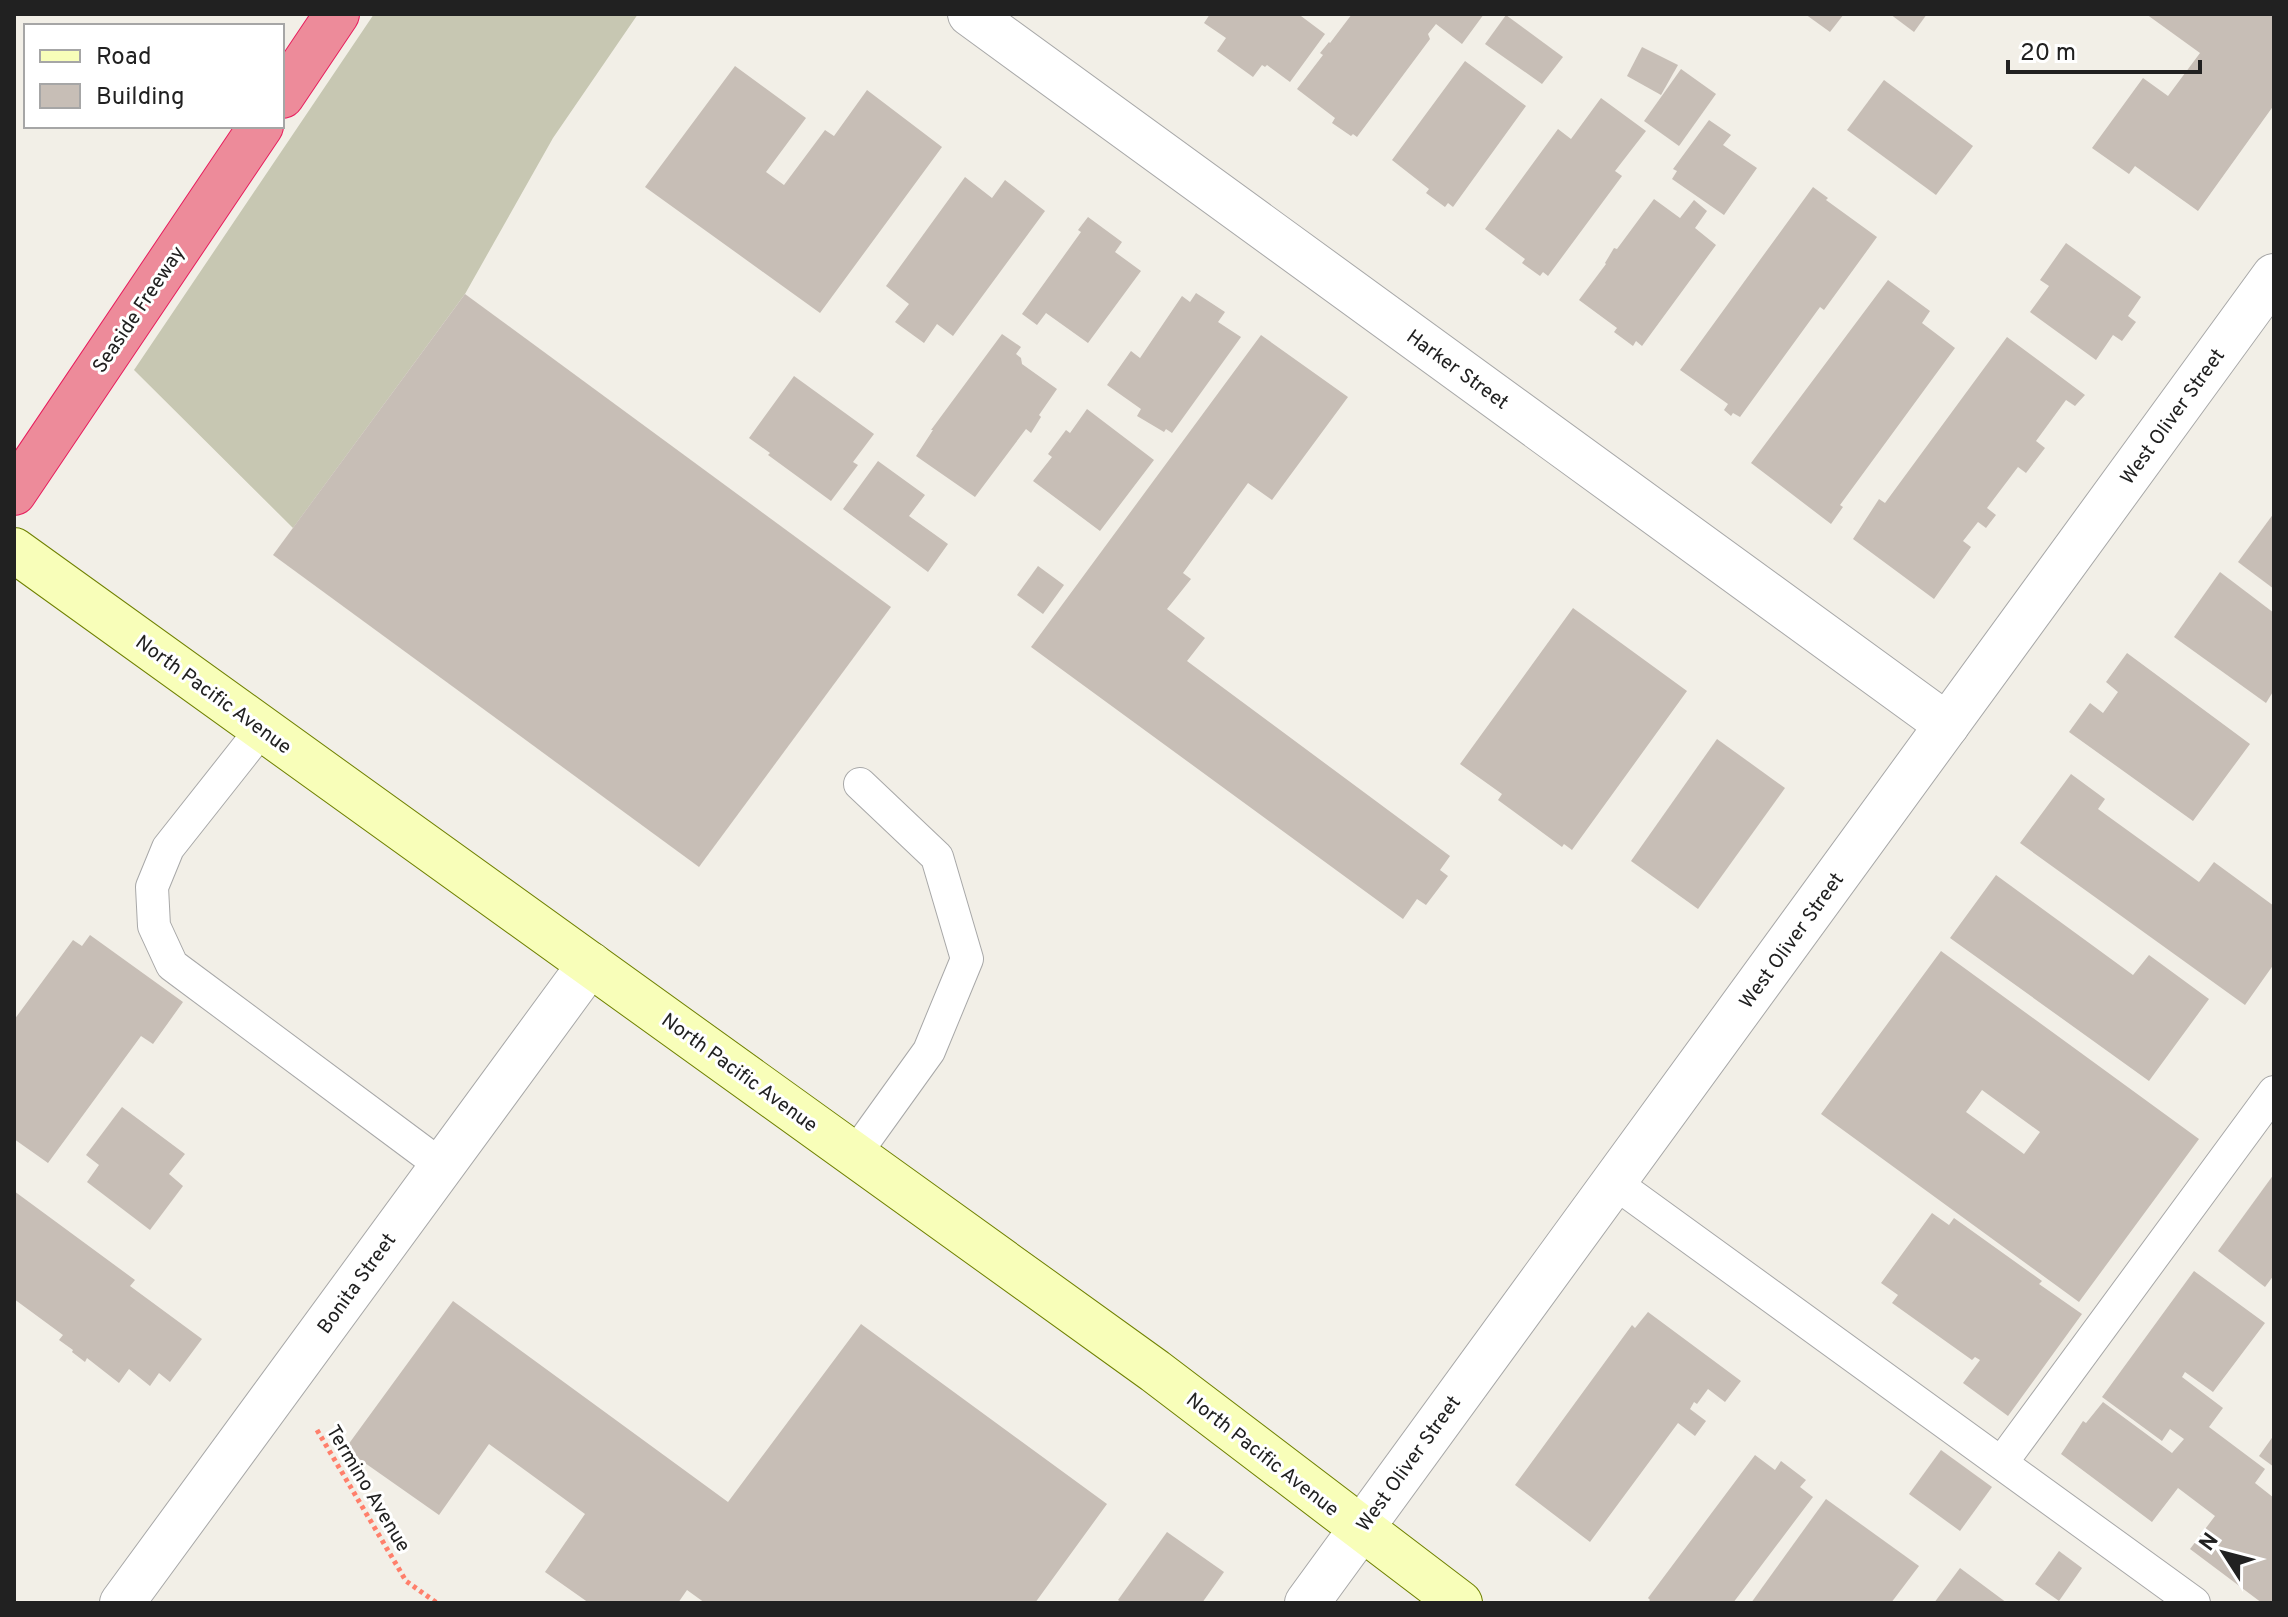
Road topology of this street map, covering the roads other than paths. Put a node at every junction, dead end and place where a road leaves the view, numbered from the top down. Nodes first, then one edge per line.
1 (337, 14) edge
2 (970, 14) edge
3 (284, 93) edge
4 (260, 128) edge
5 (2274, 277) edge
6 (14, 493) edge
7 (14, 550) edge
8 (1947, 725) junction
9 (262, 729) junction
10 (860, 784) dead end
11 (590, 964) junction
12 (2274, 1092) edge
13 (855, 1154) junction
14 (442, 1166) junction
15 (1615, 1183) junction
16 (2002, 1462) junction
17 (1360, 1529) junction
18 (122, 1603) edge
19 (1307, 1603) edge
20 (1460, 1603) edge
21 (2194, 1603) edge

1 - 3 highway
2 - 8 street, Harker Street
4 - 6 highway, Seaside Freeway
5 - 8 street, West Oliver Street
7 - 9 main road, North Pacific Avenue
8 - 15 street, West Oliver Street
9 - 11 main road, North Pacific Avenue
9 - 14 lane
10 - 13 lane
11 - 13 main road, North Pacific Avenue
11 - 14 street, Bonita Street
12 - 16 lane
13 - 17 main road, North Pacific Avenue
14 - 18 street, Bonita Street
15 - 16 lane
15 - 17 street, West Oliver Street
16 - 21 lane
17 - 19 street, West Oliver Street
17 - 20 main road, North Pacific Avenue

